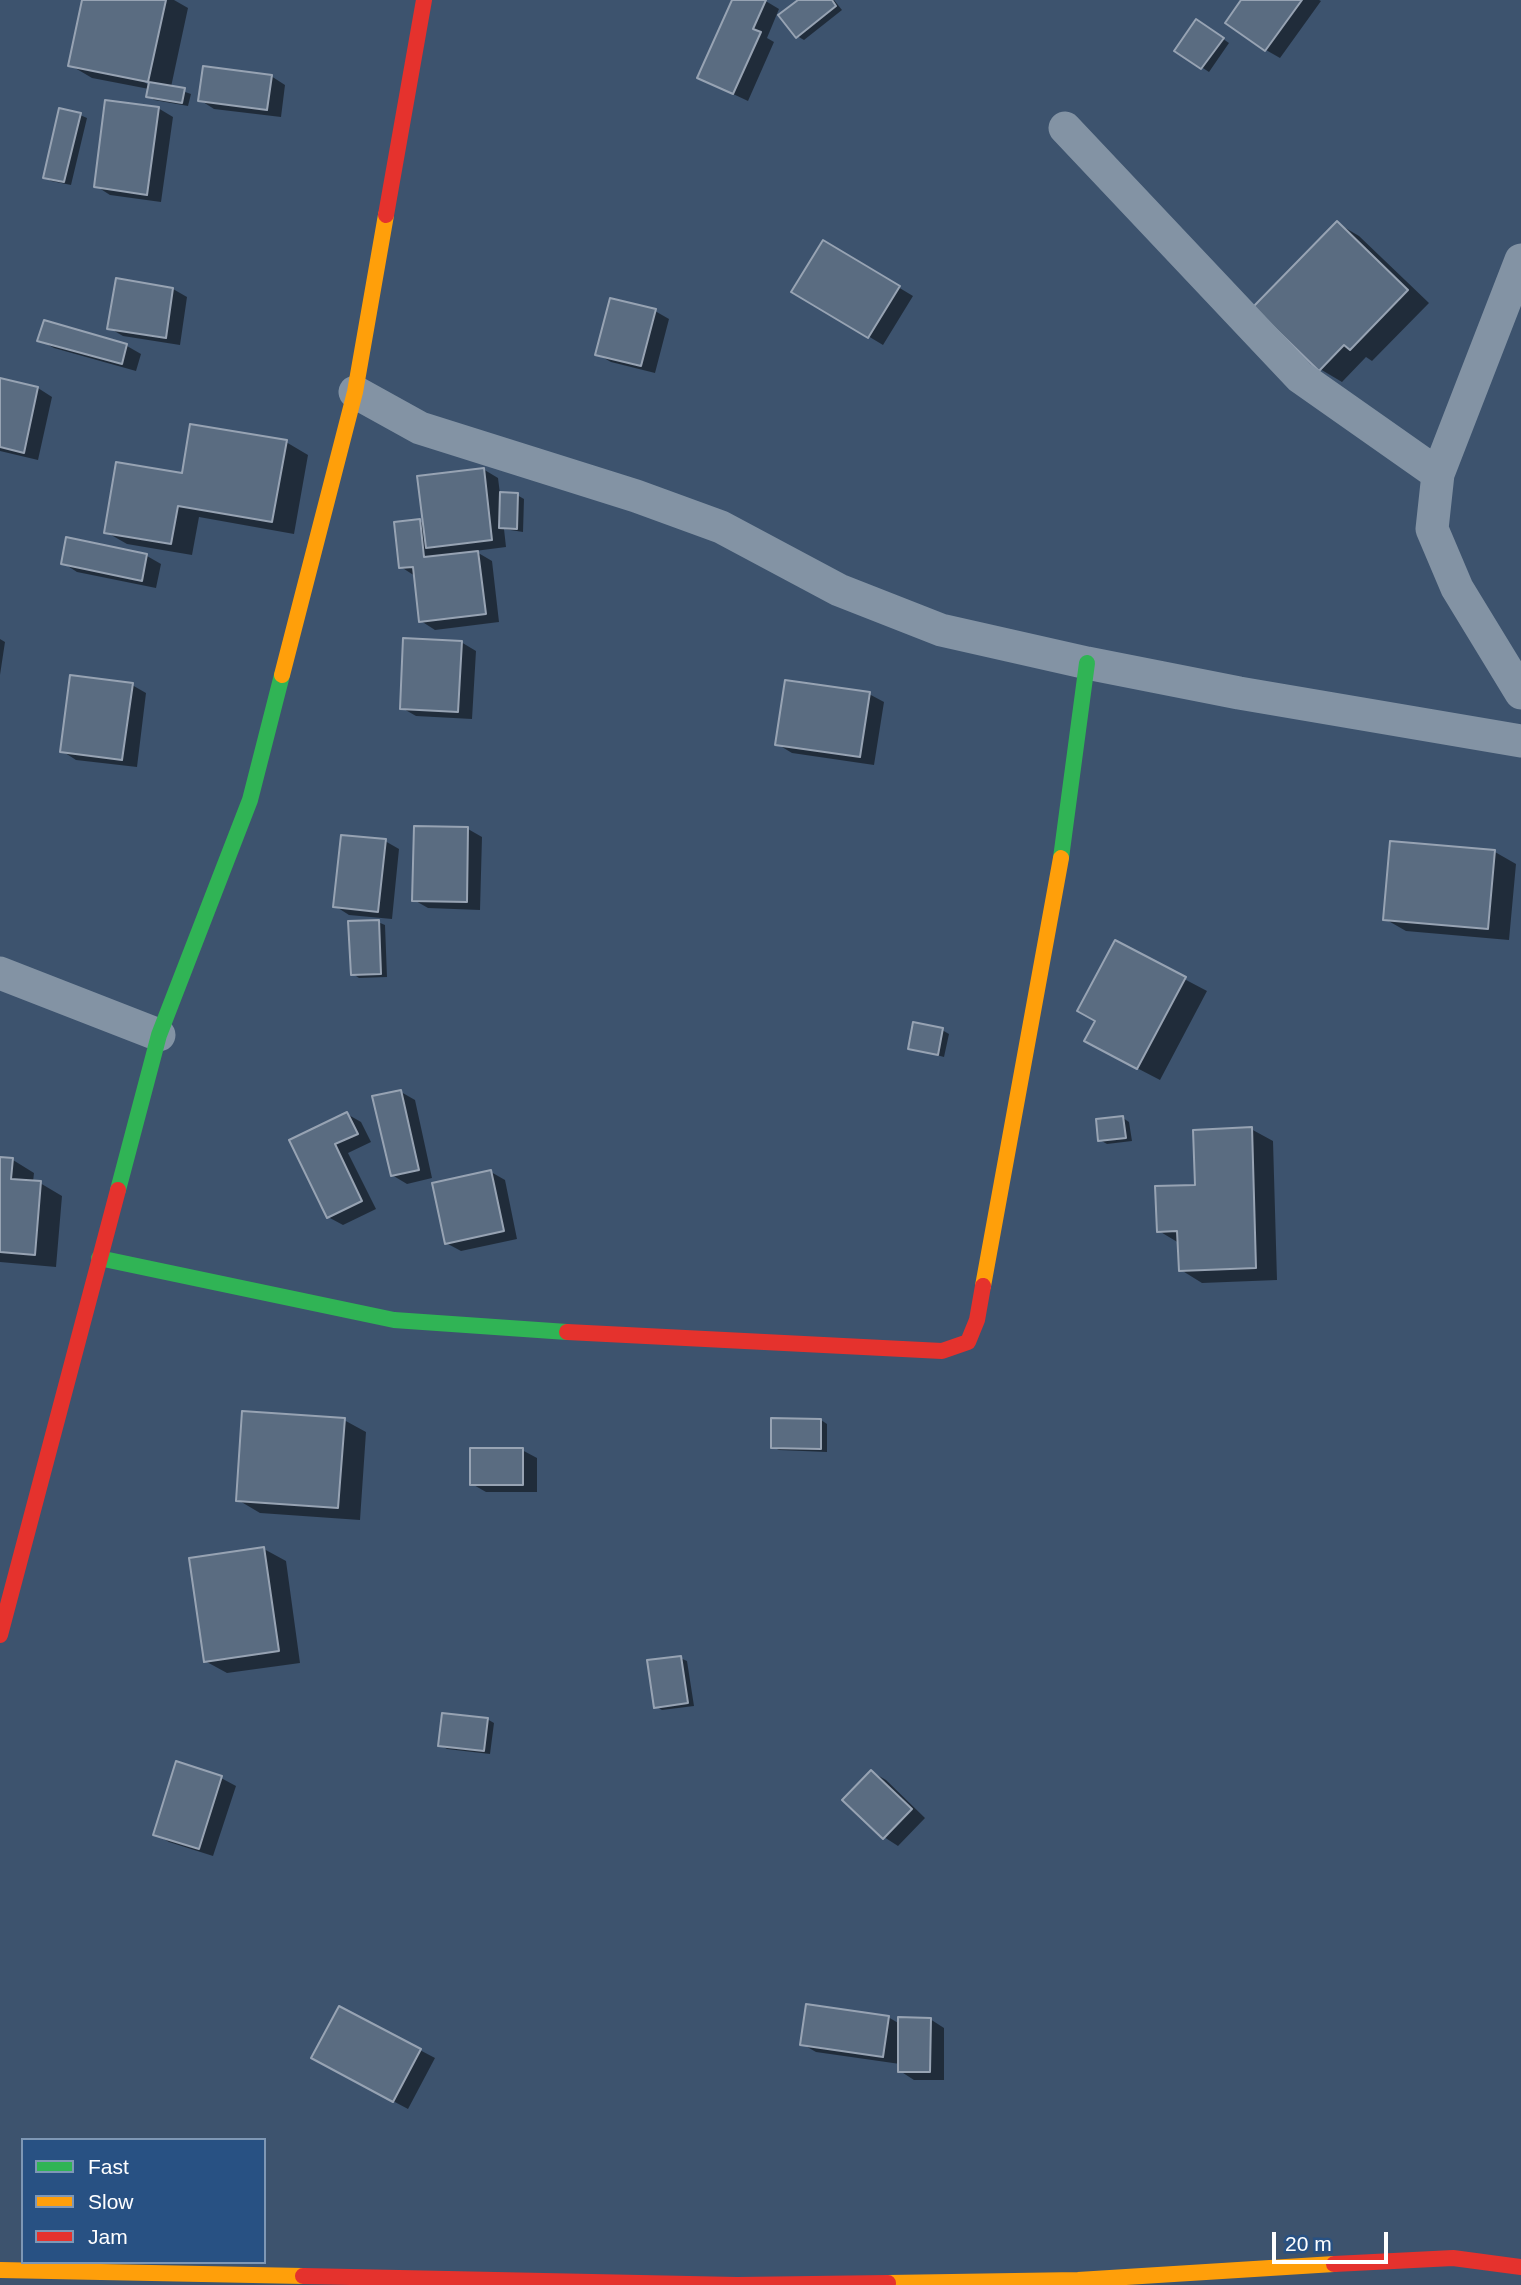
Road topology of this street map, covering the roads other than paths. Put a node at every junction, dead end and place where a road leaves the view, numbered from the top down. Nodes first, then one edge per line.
1 (424, 0) edge
2 (1065, 128) dead end
3 (1521, 260) edge
4 (355, 392) junction
5 (1438, 474) junction
6 (1087, 663) junction
7 (1521, 693) edge
8 (1521, 741) edge
9 (0, 973) edge
10 (159, 1035) junction
11 (99, 1258) junction
12 (0, 1635) edge
13 (1521, 2267) edge
14 (0, 2270) edge

1 - 4 street
2 - 5 street
3 - 5 street
4 - 6 street
4 - 10 street
5 - 7 street
6 - 8 street
6 - 11 street
9 - 10 street
10 - 11 street
11 - 12 street
13 - 14 street

